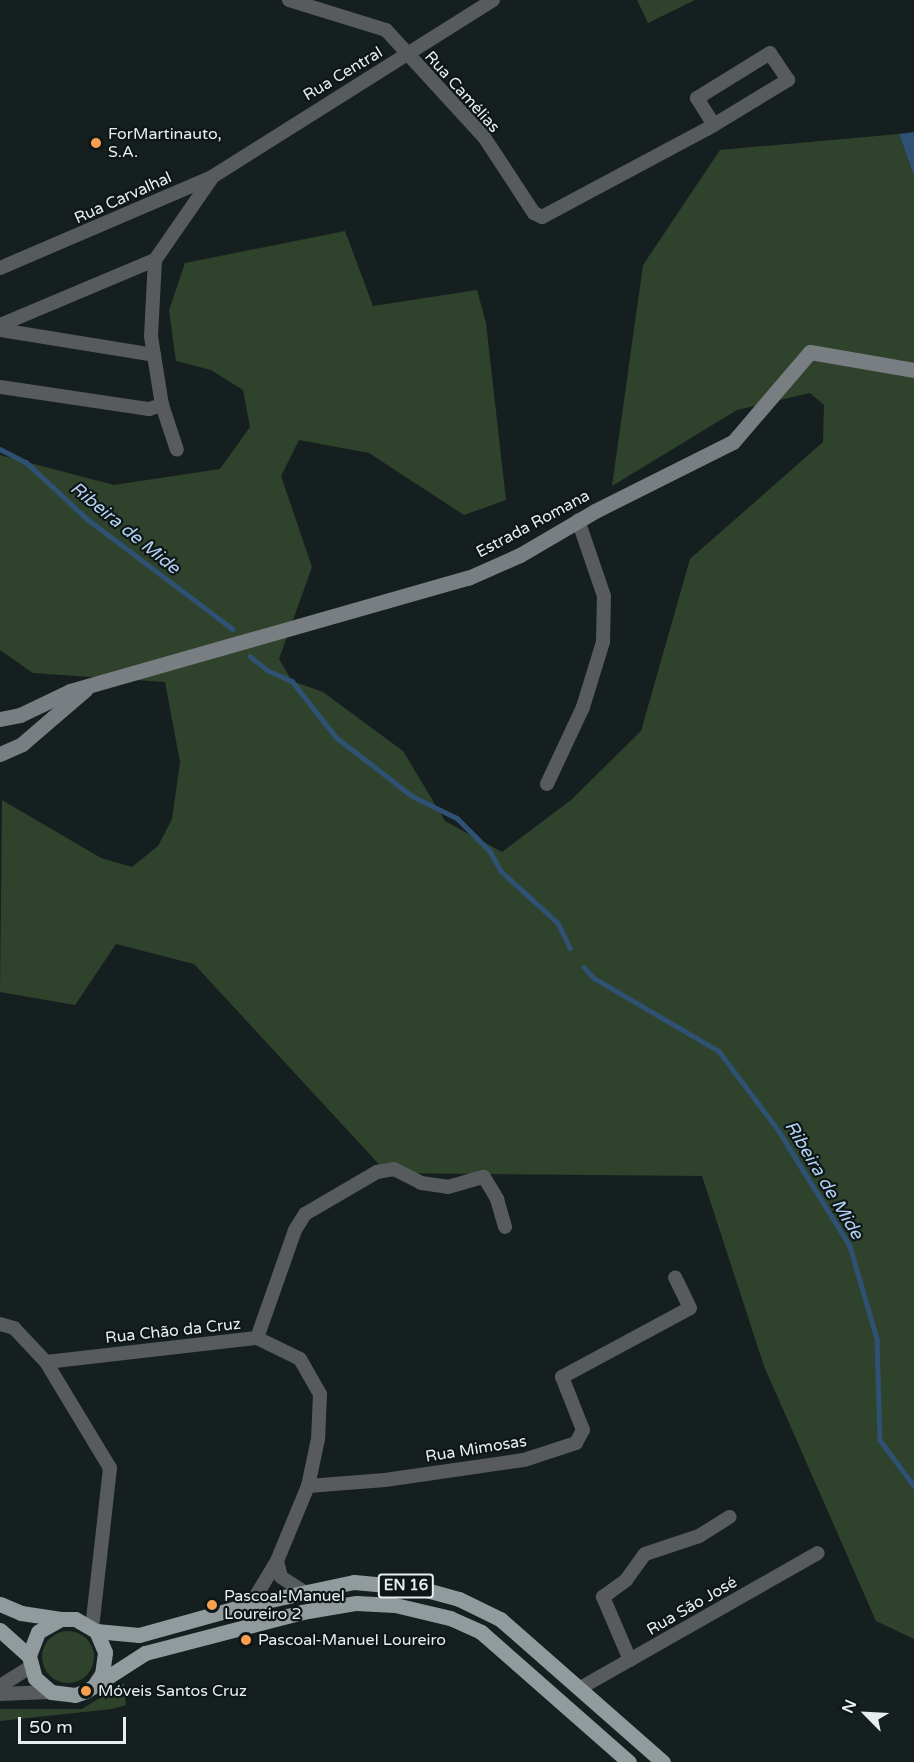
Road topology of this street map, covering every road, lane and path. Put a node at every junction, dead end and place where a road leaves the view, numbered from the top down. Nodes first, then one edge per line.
1 (289, 0) edge
2 (493, 0) edge
3 (406, 55) junction
4 (714, 125) junction
5 (212, 177) junction
6 (155, 260) junction
7 (0, 268) edge
8 (0, 325) edge
9 (0, 330) edge
10 (154, 356) junction
11 (914, 370) edge
12 (0, 387) edge
13 (162, 405) junction
14 (177, 450) dead end
15 (578, 520) junction
16 (90, 685) junction
17 (0, 719) edge
18 (0, 754) edge
19 (547, 784) dead end
20 (505, 1227) dead end
21 (675, 1277) dead end
22 (0, 1324) edge
23 (257, 1338) junction
24 (46, 1362) junction
25 (308, 1486) junction
26 (729, 1517) dead end
27 (818, 1553) dead end
28 (277, 1561) junction
29 (96, 1582) junction
30 (304, 1592) junction
31 (0, 1604) edge
32 (251, 1604) junction
33 (68, 1619) junction
34 (0, 1630) edge
35 (94, 1630) junction
36 (630, 1660) junction
37 (30, 1662) junction
38 (95, 1684) junction
39 (0, 1686) edge
40 (582, 1687) junction
41 (51, 1692) junction
42 (0, 1694) edge
43 (629, 1762) edge
44 (663, 1762) edge

1 - 3 street, Rua Camélias
2 - 3 street, Rua Central
3 - 4 street, Rua Camélias
3 - 5 street, Rua Central
4 - 4 street, Rua Camélias
5 - 6 street
5 - 7 street, Rua Carvalhal
6 - 8 street
6 - 10 street
9 - 10 street
10 - 13 street
11 - 15 street, Estrada Romana
12 - 13 street
13 - 14 street
15 - 16 street, Estrada Romana
15 - 19 street
16 - 17 street, Estrada Romana
16 - 18 street, Estrada Romana
20 - 23 street
21 - 25 street, Rua Mimosas
22 - 24 street
23 - 24 street, Rua Chão da Cruz
23 - 25 street, Rua Chão da Cruz
24 - 29 street
25 - 28 street, Rua Chão da Cruz
26 - 36 street
27 - 36 street, Rua São José
28 - 30 street
28 - 32 street, Rua Chão da Cruz
29 - 33 street
29 - 35 street
30 - 32 main road, EN 16
30 - 40 main road, EN 16
31 - 33 main road, EN 16
32 - 35 main road, EN 16
33 - 35 main road, EN 16
33 - 37 main road
34 - 37 main road
35 - 38 main road
36 - 40 street, Rua São José
37 - 39 street
37 - 41 main road
38 - 41 main road, EN 16
38 - 43 main road, EN 16
40 - 44 main road, EN 16
41 - 42 street

